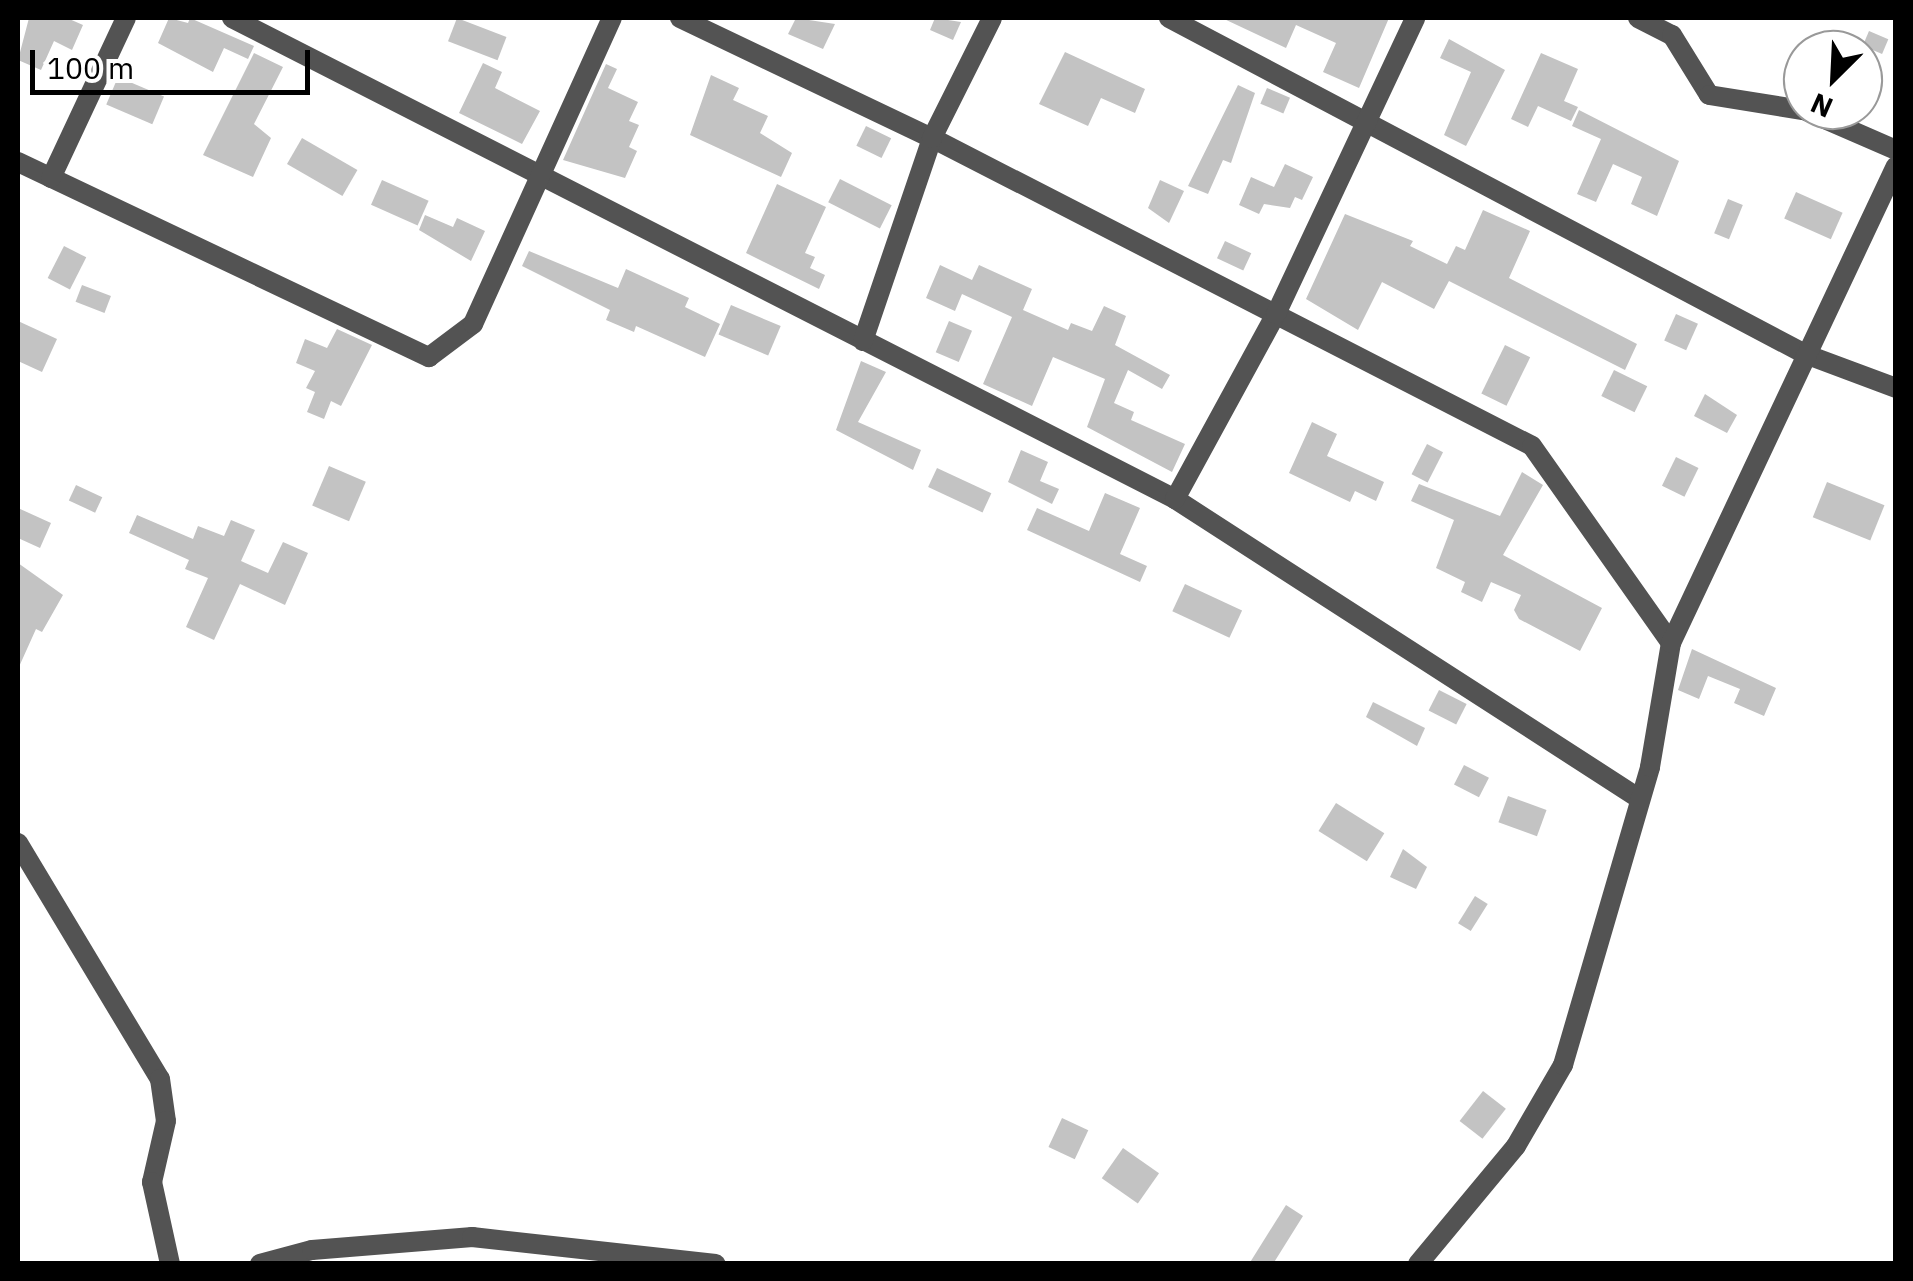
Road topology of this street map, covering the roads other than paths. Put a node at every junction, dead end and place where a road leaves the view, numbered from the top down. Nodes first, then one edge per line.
1 (126, 18) edge
2 (232, 18) edge
3 (612, 18) edge
4 (680, 18) edge
5 (992, 18) edge
6 (1169, 18) edge
7 (1414, 18) edge
8 (1638, 18) edge
9 (1783, 107) edge
10 (1366, 126) junction
11 (1850, 130) edge
12 (932, 138) junction
13 (1896, 150) edge
14 (18, 162) edge
15 (1896, 166) edge
16 (51, 178) junction
17 (536, 178) junction
18 (1276, 314) junction
19 (863, 341) junction
20 (1805, 354) junction
21 (1896, 388) edge
22 (1175, 499) junction
23 (1671, 643) junction
24 (1640, 798) junction
25 (18, 844) edge
26 (170, 1264) edge
27 (260, 1264) edge
28 (716, 1264) edge
29 (1418, 1264) edge

1 - 16 street
2 - 17 street
3 - 17 street
4 - 12 street
5 - 12 street
6 - 10 street
7 - 10 street
8 - 9 street
10 - 18 street
10 - 20 street
11 - 13 street
12 - 18 street
12 - 19 street
14 - 16 street
15 - 20 street
16 - 17 street
17 - 19 street
18 - 22 street
18 - 23 street
19 - 22 street
20 - 21 street
20 - 23 street
22 - 24 street
23 - 24 street
24 - 29 street
25 - 26 street
27 - 28 street

